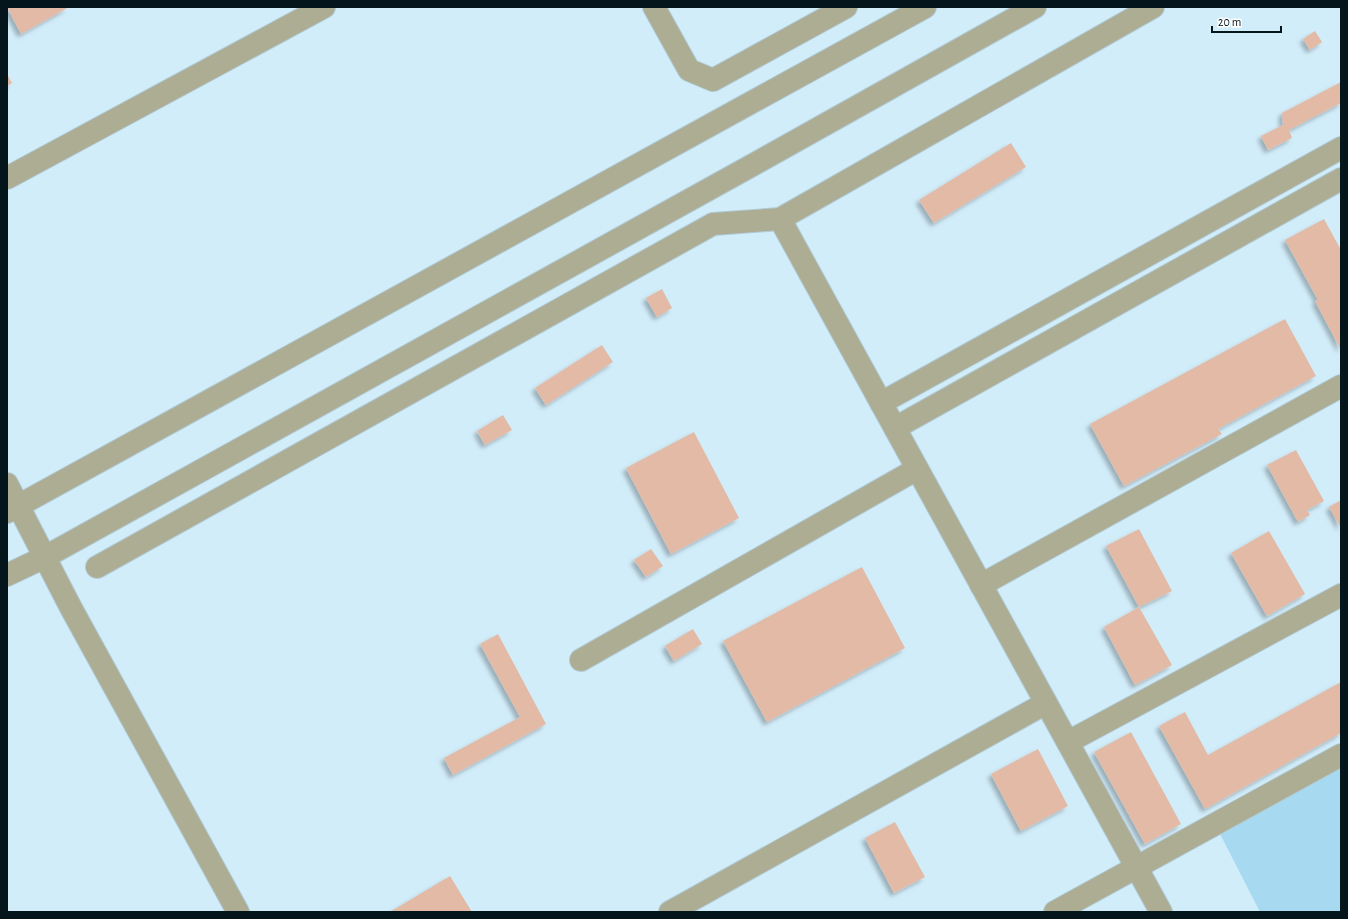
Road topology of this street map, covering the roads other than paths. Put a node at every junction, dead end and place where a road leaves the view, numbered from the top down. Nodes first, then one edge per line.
1 (324, 7) edge
2 (654, 7) edge
3 (846, 7) edge
4 (925, 7) edge
5 (1034, 7) edge
6 (1153, 7) edge
7 (1341, 148) edge
8 (7, 178) edge
9 (1341, 179) edge
10 (780, 219) junction
11 (1341, 386) edge
12 (881, 403) junction
13 (895, 428) junction
14 (917, 469) junction
15 (7, 484) edge
16 (13, 509) edge
17 (45, 558) junction
18 (97, 566) dead end
19 (7, 575) edge
20 (981, 585) junction
21 (1341, 595) edge
22 (581, 660) dead end
23 (1046, 703) junction
24 (1068, 742) junction
25 (1341, 755) edge
26 (1136, 867) junction
27 (238, 912) edge
28 (670, 912) edge
29 (1055, 912) edge
30 (1161, 912) edge

1 - 8 street
2 - 3 street
4 - 16 street
5 - 17 street
6 - 10 street
7 - 12 street
9 - 13 street
10 - 12 street
10 - 18 street
11 - 20 street
12 - 13 street
13 - 14 street
14 - 20 street
14 - 22 street
15 - 16 street
16 - 17 street
17 - 19 street
17 - 27 street
20 - 23 street
21 - 24 street
23 - 24 street
23 - 28 street
24 - 26 street
25 - 26 street
26 - 29 street
26 - 30 street

